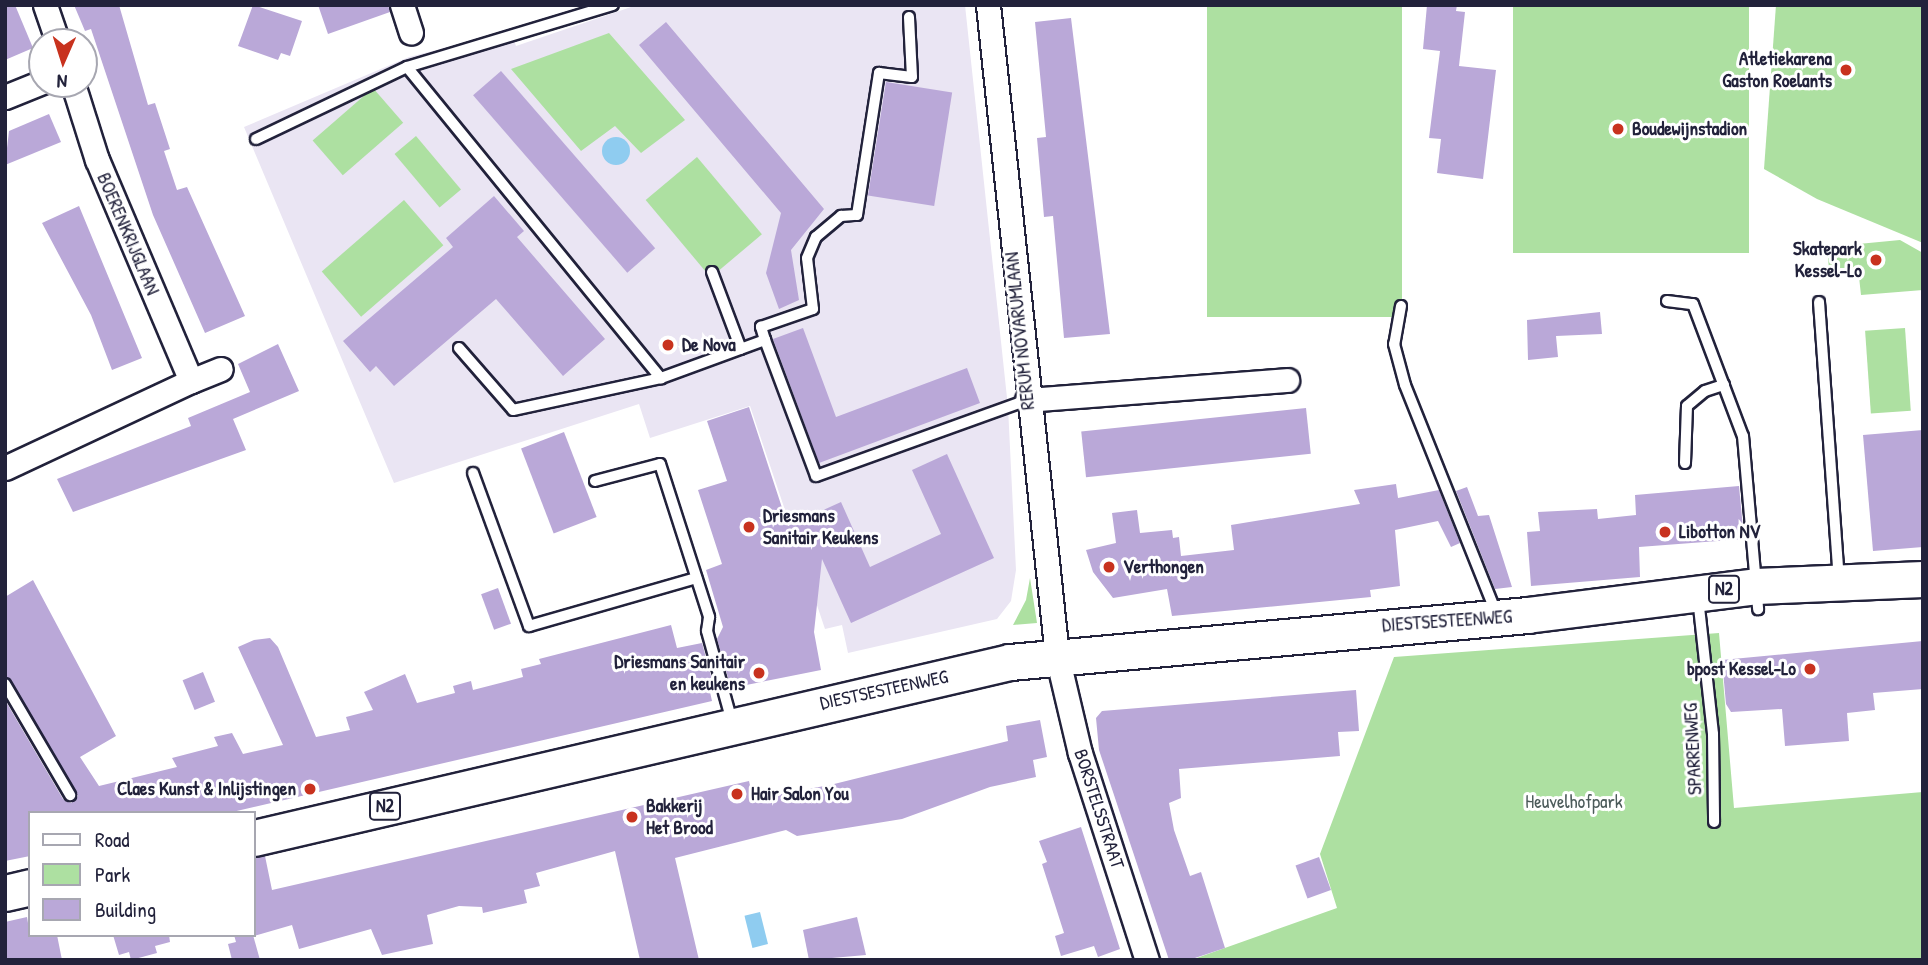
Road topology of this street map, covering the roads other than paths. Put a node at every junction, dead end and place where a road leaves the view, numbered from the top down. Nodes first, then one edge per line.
1 (45, 5) edge
2 (402, 5) edge
3 (612, 5) edge
4 (988, 5) edge
5 (909, 17) dead end
6 (53, 28) edge
7 (411, 33) dead end
8 (408, 67) junction
9 (28, 88) edge
10 (5, 97) edge
11 (77, 98) edge
12 (256, 139) dead end
13 (712, 272) dead end
14 (1667, 301) dead end
15 (1819, 302) dead end
16 (1401, 306) dead end
17 (765, 340) junction
18 (459, 348) dead end
19 (741, 349) junction
20 (221, 369) dead end
21 (661, 378) junction
22 (1286, 380) dead end
23 (191, 381) junction
24 (1724, 384) junction
25 (1027, 400) junction
26 (1685, 463) dead end
27 (5, 468) edge
28 (473, 473) dead end
29 (595, 481) dead end
30 (696, 578) junction
31 (1923, 579) edge
32 (1923, 587) edge
33 (1840, 590) junction
34 (1757, 597) junction
35 (1699, 603) junction
36 (1513, 617) junction
37 (1057, 656) junction
38 (5, 684) edge
39 (732, 723) junction
40 (71, 795) dead end
41 (1714, 822) dead end
42 (256, 838) edge
43 (28, 887) edge
44 (5, 893) edge
45 (1147, 960) edge

1 - 6 street
2 - 7 street
3 - 8 lane
4 - 25 street, RERUM NOVARUMLAAN
5 - 17 lane
8 - 12 lane
8 - 21 lane
9 - 10 street
11 - 23 street, BOERENKRIJGLAAN
13 - 19 lane
14 - 24 lane
15 - 33 lane
16 - 36 lane
17 - 19 lane
17 - 25 lane
18 - 21 lane
19 - 21 lane
20 - 23 street
22 - 25 street
23 - 27 street
24 - 26 lane
24 - 34 lane
25 - 37 street, RERUM NOVARUMLAAN
28 - 30 lane
29 - 30 lane
30 - 39 lane
31 - 33 main road, DIESTSESTEENWEG / N2
32 - 33 main road, DIESTSESTEENWEG / N2
33 - 34 main road, DIESTSESTEENWEG / N2
34 - 35 main road, DIESTSESTEENWEG / N2
35 - 36 main road, DIESTSESTEENWEG / N2
35 - 41 lane, SPARRENWEG
36 - 37 main road, DIESTSESTEENWEG / N2
37 - 39 main road, DIESTSESTEENWEG / N2
37 - 45 street, BORSTELSSTRAAT
38 - 40 lane
39 - 42 main road, DIESTSESTEENWEG / N2
43 - 44 main road

